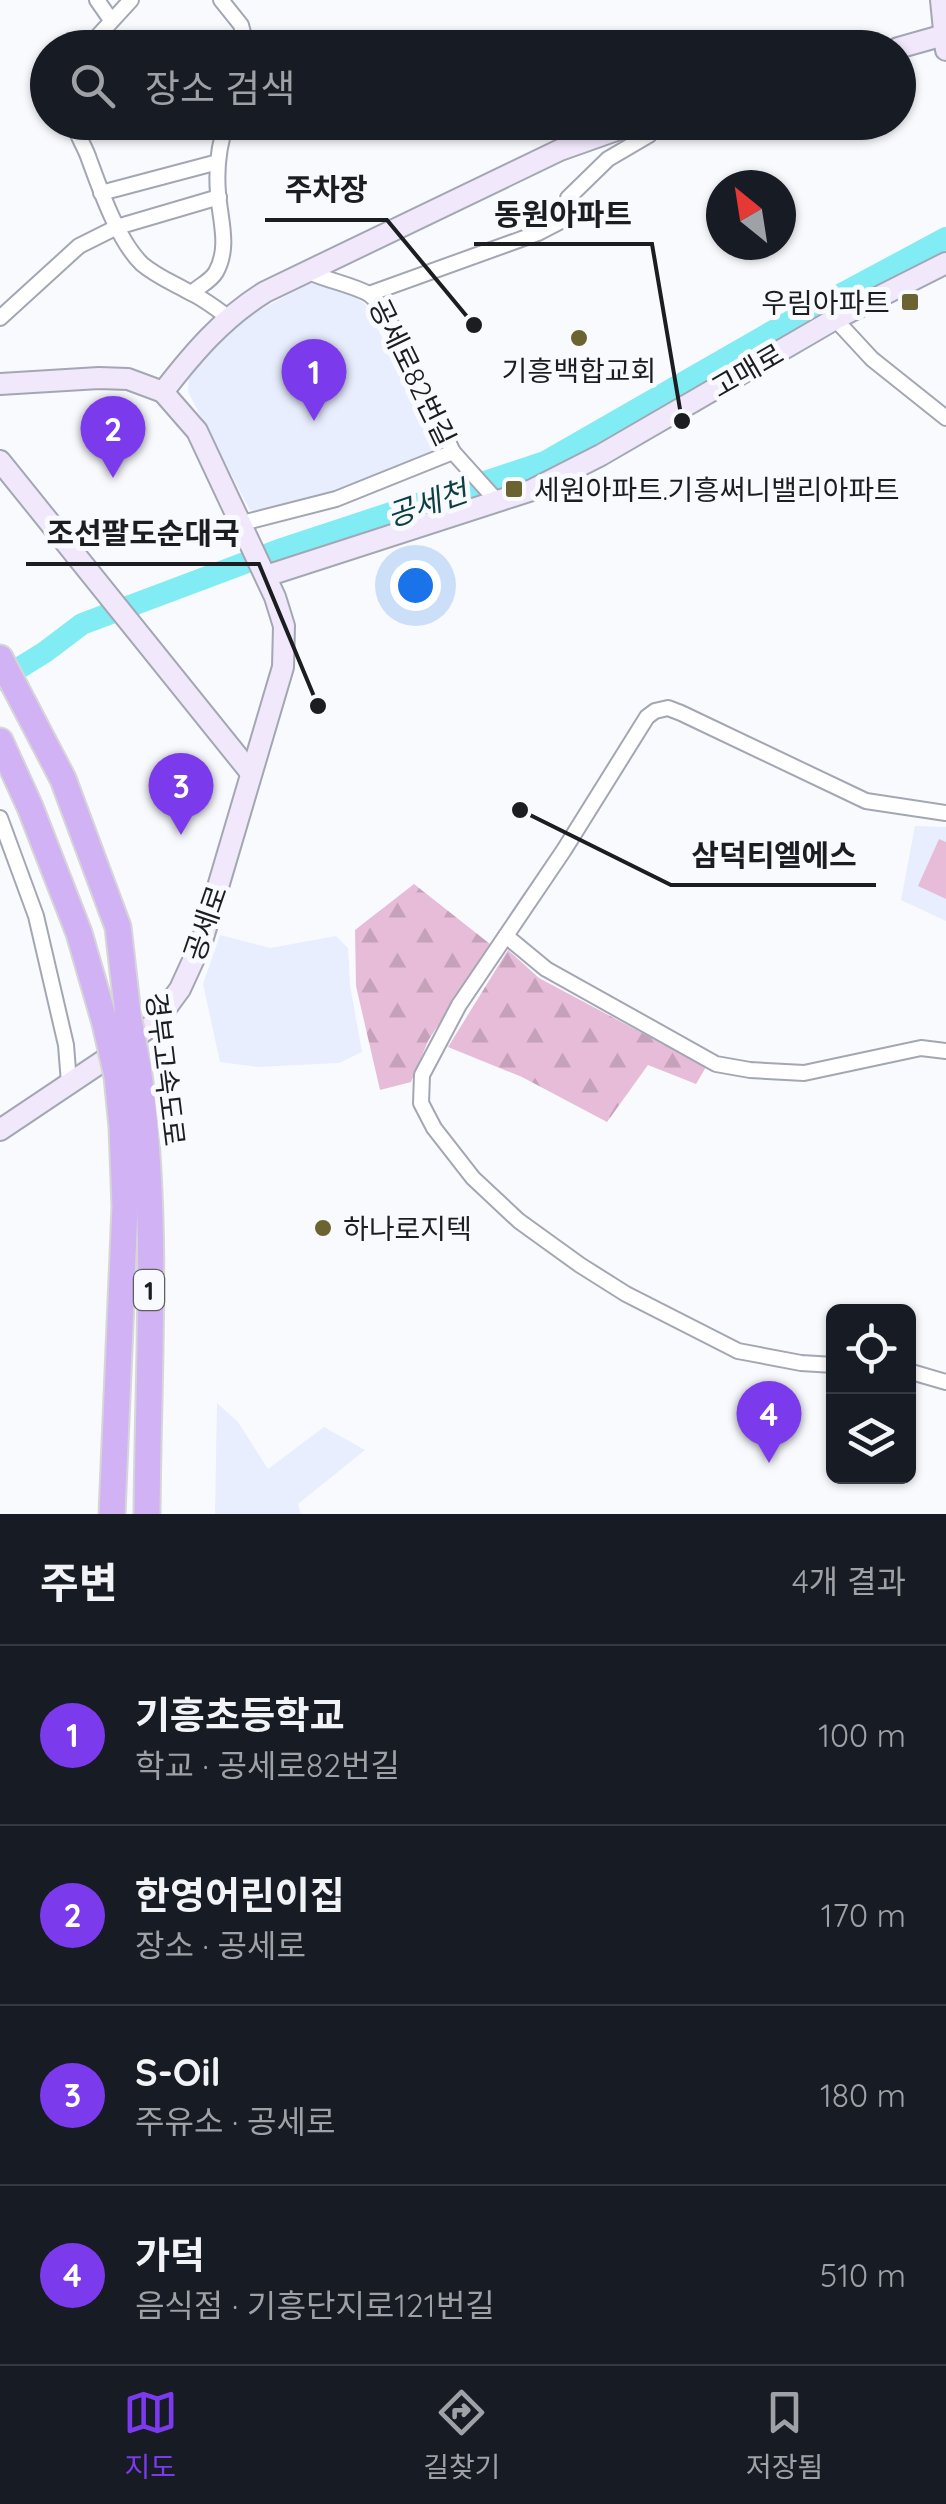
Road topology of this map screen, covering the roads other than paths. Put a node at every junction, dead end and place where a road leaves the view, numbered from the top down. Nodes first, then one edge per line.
1 (97, 0) edge
2 (130, 0) edge
3 (222, 0) edge
4 (940, 0) edge
5 (110, 20) junction
6 (102, 30) edge
7 (242, 30) edge
8 (945, 43) edge
9 (916, 46) edge
10 (81, 140) edge
11 (221, 140) edge
12 (589, 140) edge
13 (640, 140) edge
14 (218, 162) junction
15 (101, 192) junction
16 (219, 196) junction
17 (117, 227) junction
18 (946, 263) edge
19 (309, 272) junction
20 (192, 293) junction
21 (369, 294) junction
22 (0, 318) edge
23 (229, 318) junction
24 (835, 319) junction
25 (2, 385) edge
26 (164, 392) junction
27 (946, 418) edge
28 (453, 452) junction
29 (0, 462) edge
30 (497, 501) junction
31 (245, 529) junction
32 (266, 576) junction
33 (0, 658) edge
34 (0, 741) edge
35 (252, 773) junction
36 (946, 813) edge
37 (0, 818) edge
38 (506, 936) junction
39 (117, 1019) junction
40 (946, 1050) edge
41 (128, 1071) junction
42 (69, 1083) junction
43 (0, 1130) edge
44 (826, 1364) edge
45 (916, 1373) edge
46 (946, 1382) edge
47 (112, 1514) edge
48 (147, 1514) edge

1 - 5 street
2 - 5 street
3 - 7 street
4 - 8 street
5 - 6 street
8 - 9 street
10 - 15 street
11 - 14 street
12 - 19 street
13 - 21 street, 공세로82번길
14 - 15 street
14 - 16 street
15 - 17 street
16 - 17 street
16 - 20 street
17 - 20 street
17 - 22 street
18 - 24 street, 고매로
19 - 21 street
19 - 23 street
20 - 23 street
21 - 28 street, 공세로82번길
23 - 26 street
24 - 27 street
24 - 30 street, 고매로
25 - 26 street
26 - 31 street
28 - 30 street
28 - 31 street, 공세로82번길
29 - 35 street
30 - 32 street, 고매로
31 - 32 street, 공세로
32 - 35 street, 공세로
33 - 39 highway, 경부고속도로 / 1
34 - 39 highway, 경부고속도로 / 1
35 - 42 street, 공세로
36 - 38 street
37 - 42 street
38 - 40 street
38 - 44 street
39 - 41 highway, 경부고속도로 / 1, bridge
41 - 47 highway, 경부고속도로 / 1
41 - 48 highway, 경부고속도로 / 1
42 - 43 street, 공세로
45 - 46 street

